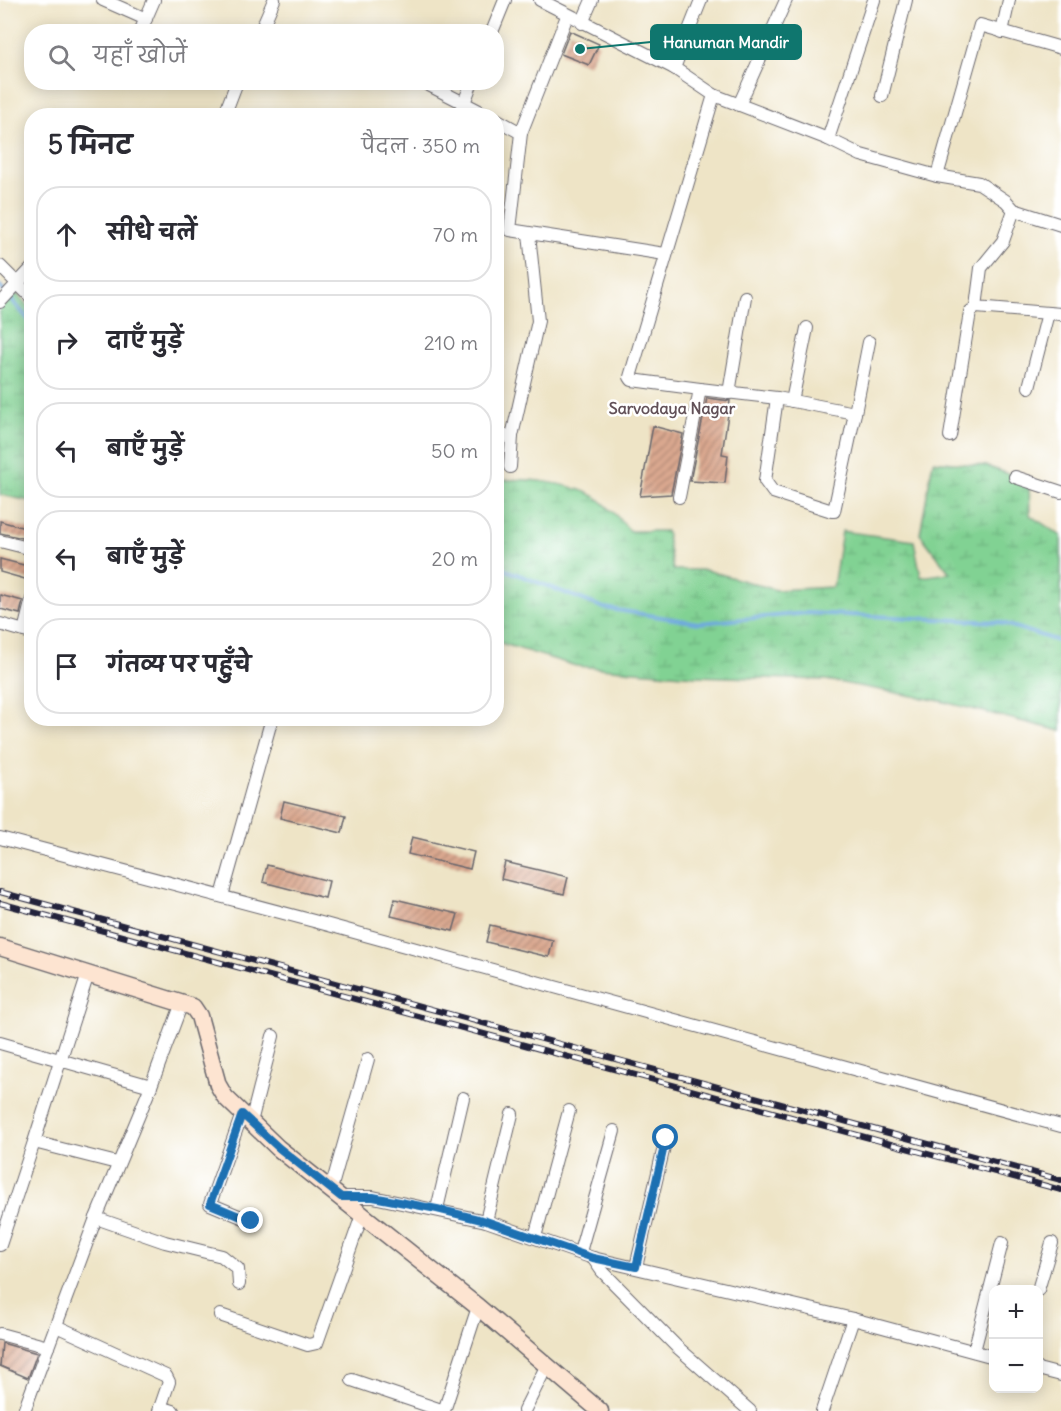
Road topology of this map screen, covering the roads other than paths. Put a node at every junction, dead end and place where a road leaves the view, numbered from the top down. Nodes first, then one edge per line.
1 (103, 0) edge
2 (154, 0) edge
3 (274, 0) edge
4 (505, 0) edge
5 (540, 0) edge
6 (592, 0) edge
7 (700, 0) edge
8 (786, 0) edge
9 (874, 0) edge
10 (906, 0) edge
11 (1009, 0) edge
12 (567, 16) junction
13 (146, 19) junction
14 (582, 23) junction
15 (144, 24) edge
16 (264, 24) edge
17 (495, 24) edge
18 (1002, 32) junction
19 (1061, 48) edge
20 (674, 68) junction
21 (234, 90) edge
22 (434, 90) edge
23 (469, 90) edge
24 (714, 95) junction
25 (882, 96) dead end
26 (739, 105) junction
27 (227, 108) edge
28 (459, 108) edge
29 (463, 108) edge
30 (504, 123) edge
31 (521, 132) junction
32 (828, 139) junction
33 (937, 176) junction
34 (1014, 210) junction
35 (1061, 225) edge
36 (529, 234) junction
37 (665, 254) junction
38 (0, 266) edge
39 (24, 277) edge
40 (17, 284) junction
41 (24, 291) edge
42 (745, 297) dead end
43 (2, 300) edge
44 (976, 307) junction
45 (1055, 313) edge
46 (807, 328) dead end
47 (868, 342) dead end
48 (1029, 387) dead end
49 (700, 389) junction
50 (729, 393) junction
51 (777, 398) junction
52 (792, 401) junction
53 (855, 413) junction
54 (504, 436) edge
55 (512, 436) junction
56 (950, 436) dead end
57 (510, 467) dead end
58 (1016, 477) dead end
59 (1061, 492) edge
60 (679, 497) dead end
61 (0, 541) edge
62 (24, 547) edge
63 (0, 624) edge
64 (24, 631) edge
65 (270, 726) edge
66 (0, 838) edge
67 (222, 896) junction
68 (0, 947) edge
69 (88, 974) junction
70 (182, 1003) junction
71 (273, 1036) dead end
72 (0, 1043) edge
73 (368, 1059) dead end
74 (62, 1060) junction
75 (151, 1086) junction
76 (463, 1098) dead end
77 (569, 1111) dead end
78 (512, 1114) dead end
79 (247, 1118) junction
80 (1061, 1126) edge
81 (614, 1131) dead end
82 (666, 1138) dead end
83 (34, 1142) junction
84 (117, 1163) junction
85 (336, 1193) junction
86 (437, 1209) junction
87 (362, 1215) junction
88 (96, 1218) junction
89 (251, 1221) dead end
90 (486, 1221) junction
91 (1, 1238) edge
92 (536, 1238) junction
93 (1002, 1243) dead end
94 (1052, 1244) dead end
95 (580, 1252) junction
96 (593, 1258) junction
97 (636, 1267) junction
98 (239, 1284) dead end
99 (1040, 1285) edge
100 (478, 1307) junction
101 (220, 1315) dead end
102 (854, 1319) junction
103 (56, 1326) junction
104 (0, 1334) edge
105 (48, 1347) junction
106 (974, 1352) junction
107 (989, 1356) edge
108 (547, 1365) junction
109 (1043, 1370) edge
110 (1061, 1375) edge
111 (352, 1380) dead end
112 (159, 1409) edge
113 (24, 1411) edge
114 (173, 1411) edge
115 (524, 1411) edge
116 (600, 1411) edge
117 (750, 1411) edge
118 (822, 1411) edge

1 - 13 street
2 - 13 street
3 - 16 street
4 - 17 street
5 - 12 street
6 - 14 street
7 - 20 street
8 - 26 street
9 - 32 street
10 - 25 street
11 - 18 street
12 - 14 street
12 - 31 street
13 - 15 street
14 - 20 street
18 - 19 street
18 - 33 street
20 - 24 street
21 - 27 street
22 - 28 street
23 - 29 street
24 - 26 street
24 - 37 street
26 - 32 street
30 - 31 street
31 - 36 street
32 - 33 street
33 - 34 street
34 - 35 street
34 - 44 street
36 - 37 street
36 - 55 street
37 - 49 street
38 - 40 street
39 - 40 street
40 - 41 street
40 - 43 street
42 - 50 street
44 - 45 street
44 - 56 street
45 - 48 street
46 - 52 street
47 - 53 street
49 - 50 street
49 - 60 street
50 - 51 street
51 - 52 street
51 - 53 street
52 - 53 street
54 - 55 street
55 - 57 street
58 - 59 street
61 - 62 street
63 - 64 street
65 - 67 street
66 - 67 street
67 - 80 street
68 - 69 street
69 - 70 street
69 - 74 street
70 - 75 street
70 - 79 street
71 - 79 street
72 - 74 street
73 - 85 street
74 - 75 street
74 - 83 street
75 - 84 street
76 - 86 street
77 - 92 street
78 - 90 street
79 - 85 street
79 - 89 street
81 - 95 street
82 - 97 street
83 - 84 street
83 - 91 street
84 - 88 street
85 - 86 street
85 - 87 street
86 - 90 street
87 - 100 street
87 - 101 street
88 - 98 street
88 - 103 street
90 - 92 street
92 - 95 street
93 - 106 street
94 - 99 street
95 - 96 street
96 - 97 street
96 - 117 street
97 - 102 street
100 - 108 street
100 - 111 street
102 - 106 street
102 - 118 street
103 - 105 street
103 - 112 street
104 - 105 street
105 - 113 street
106 - 107 street
108 - 115 street
108 - 116 street
109 - 110 street
112 - 114 street

